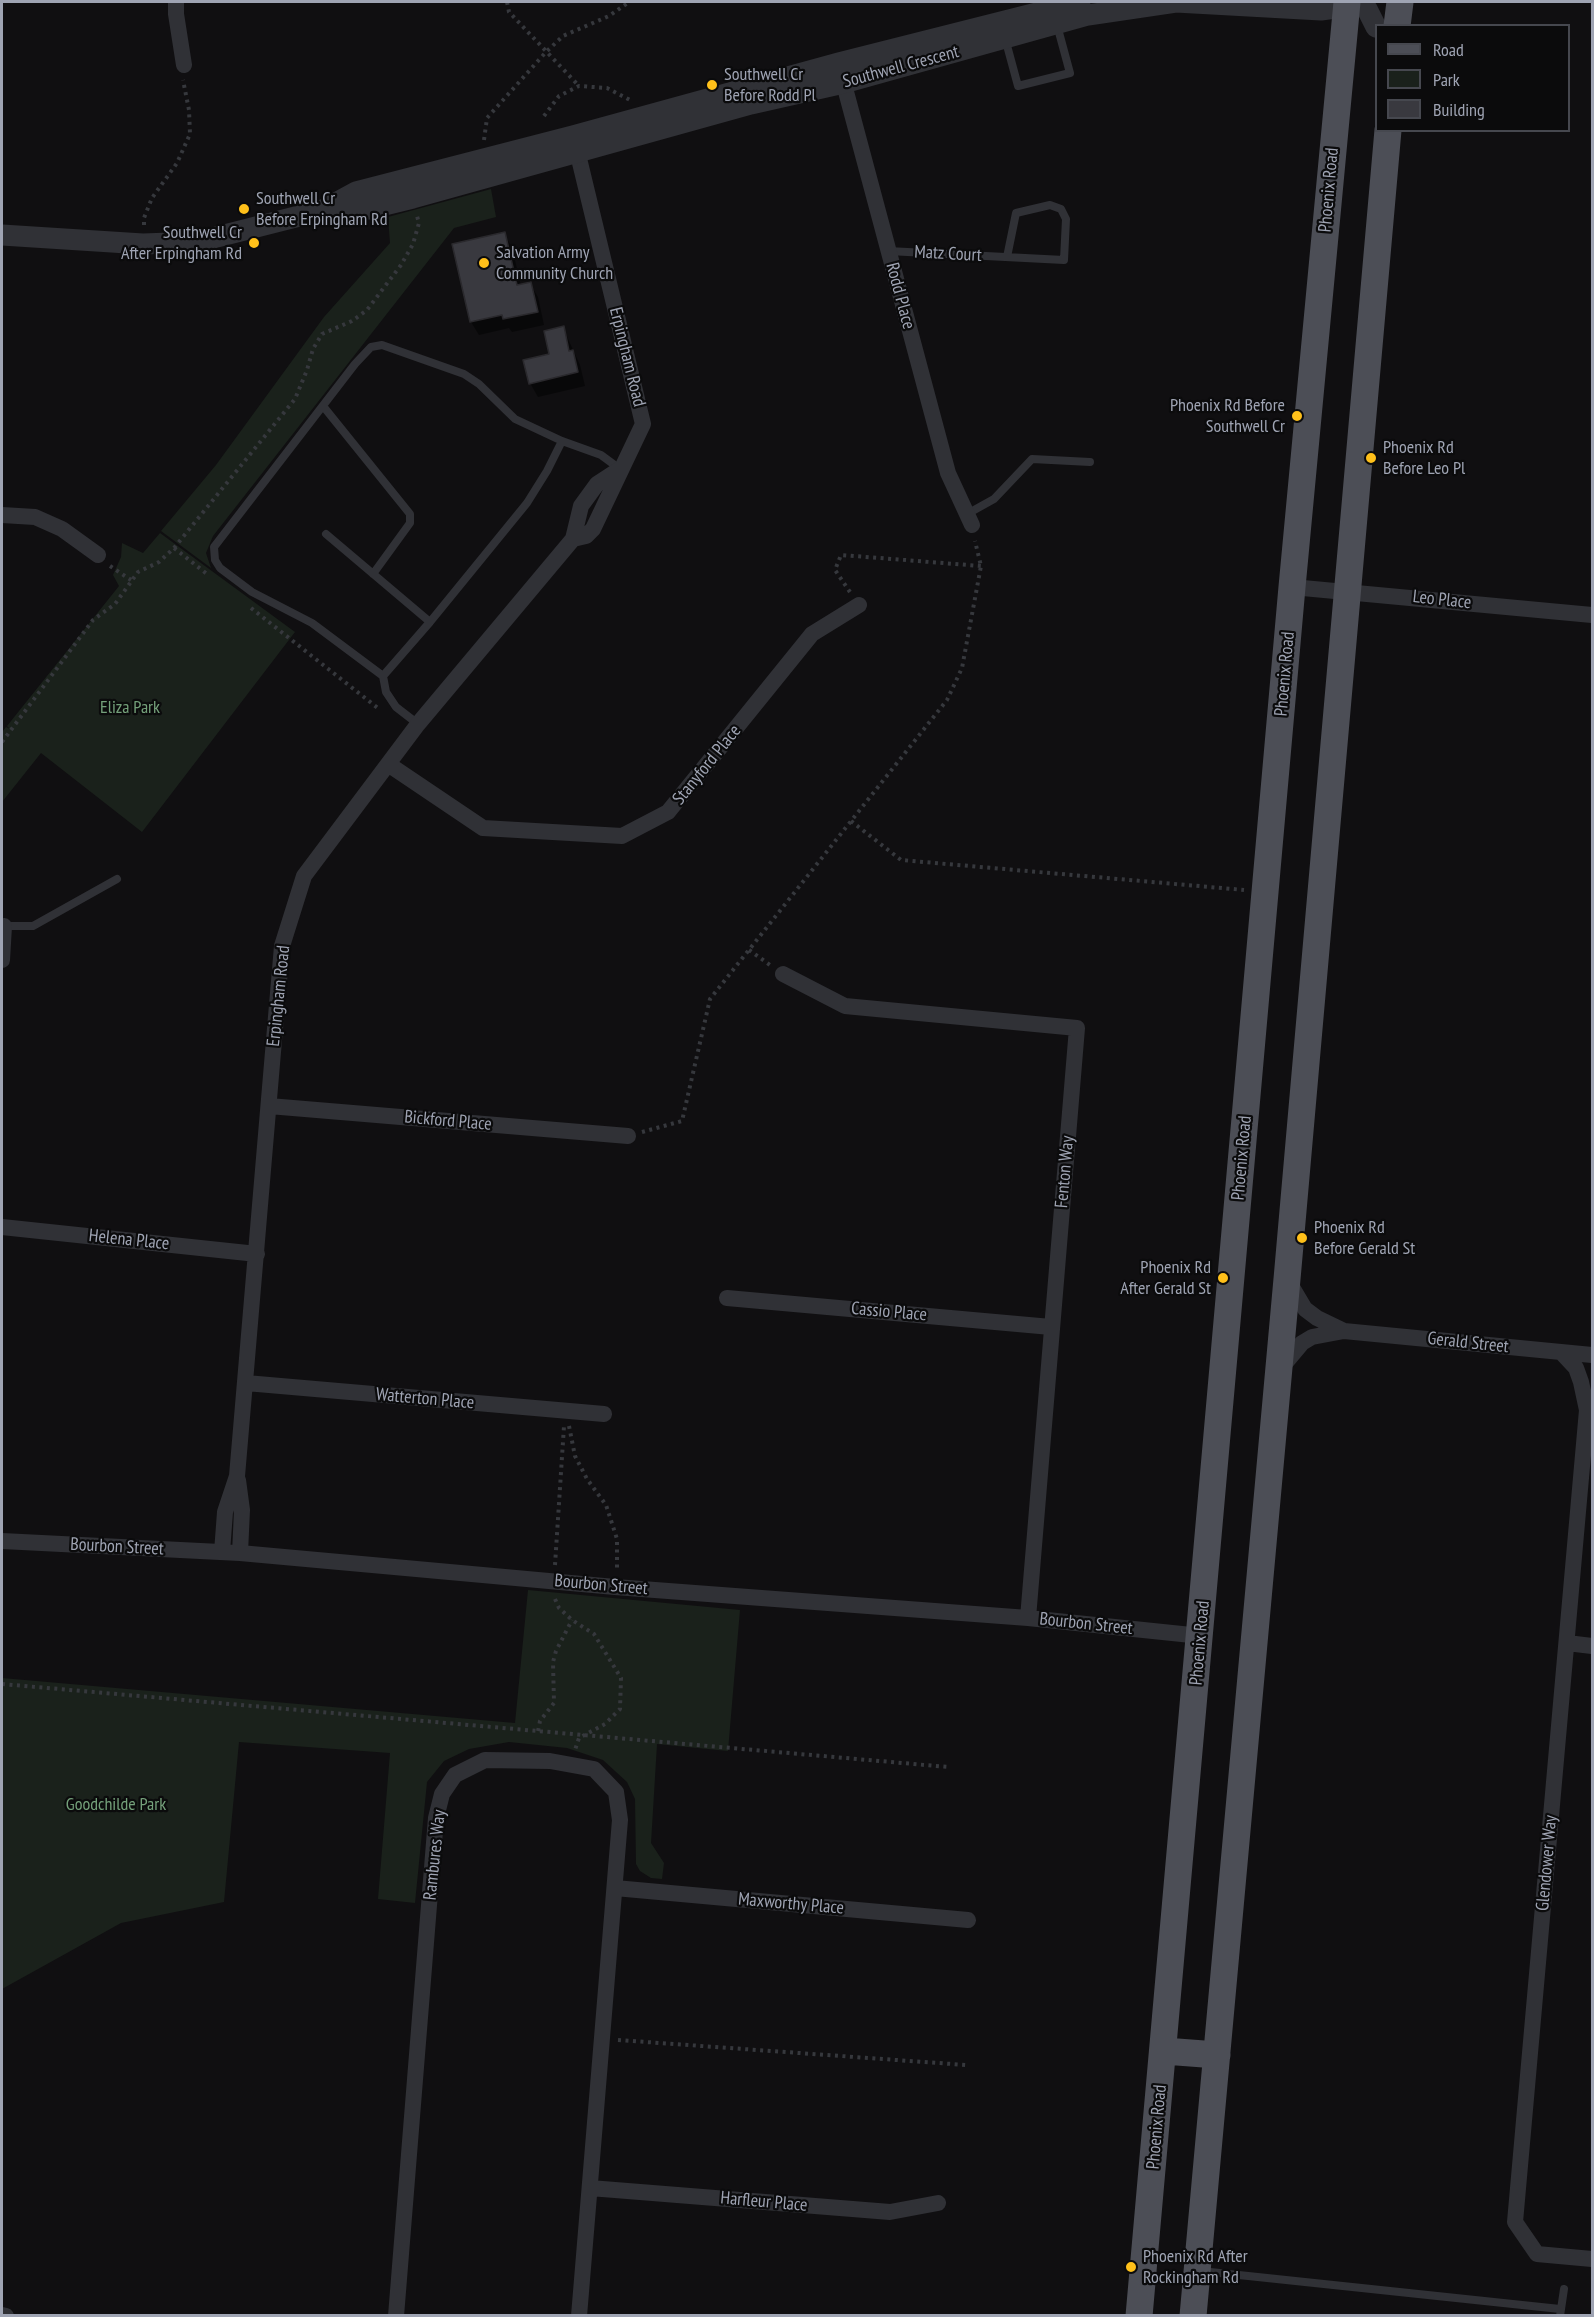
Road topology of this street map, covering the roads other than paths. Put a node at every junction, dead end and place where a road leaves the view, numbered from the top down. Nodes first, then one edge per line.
1 (177, 2) edge
2 (1342, 2) edge
3 (1347, 2) edge
4 (1355, 2) edge
5 (1400, 2) edge
6 (1084, 6) edge
7 (1056, 23) junction
8 (1375, 24) edge
9 (1397, 24) edge
10 (1005, 38) junction
11 (184, 65) road end
12 (842, 73) junction
13 (1388, 132) edge
14 (575, 144) junction
15 (323, 210) junction
16 (2, 235) edge
17 (888, 251) junction
18 (1007, 257) junction
19 (323, 406) junction
20 (562, 441) junction
21 (1090, 462) dead end
22 (620, 469) junction
23 (2, 515) edge
24 (970, 520) joint
25 (326, 534) dead end
26 (98, 555) road end
27 (373, 574) junction
28 (1292, 587) junction
29 (1347, 591) junction
30 (859, 605) road end
31 (1593, 615) edge
32 (430, 622) junction
33 (383, 676) junction
34 (418, 724) junction
35 (388, 764) junction
36 (117, 879) dead end
37 (4, 926) joint
38 (2, 960) edge
39 (783, 974) road end
40 (269, 1107) junction
41 (628, 1136) road end
42 (2, 1227) edge
43 (257, 1254) junction
44 (1287, 1279) junction
45 (727, 1298) dead end
46 (1051, 1327) junction
47 (1344, 1331) junction
48 (1561, 1352) junction
49 (1593, 1355) edge
50 (1278, 1371) junction
51 (246, 1383) junction
52 (1590, 1404) edge
53 (604, 1414) dead end
54 (237, 1476) junction
55 (2, 1541) edge
56 (222, 1552) junction
57 (240, 1553) junction
58 (1028, 1618) junction
59 (1201, 1636) junction
60 (1567, 1643) junction
61 (1593, 1646) edge
62 (615, 1888) junction
63 (968, 1920) dead end
64 (1164, 2051) junction
65 (1217, 2055) junction
66 (590, 2188) junction
67 (938, 2203) dead end
68 (1593, 2259) edge
69 (1197, 2270) junction
70 (1564, 2289) dead end
71 (1560, 2312) edge
72 (396, 2316) edge
73 (579, 2316) edge
74 (1139, 2316) edge
75 (1193, 2316) edge

1 - 11 street
2 - 6 street, Southwell Crescent
3 - 28 main road, Phoenix Road
4 - 8 street
5 - 9 main road
6 - 7 street, Southwell Crescent
6 - 12 street, Southwell Crescent
7 - 10 street, Southwell Crescent
7 - 10 lane
10 - 12 street, Southwell Crescent
12 - 14 street, Southwell Crescent
12 - 14 street, Southwell Crescent
12 - 17 street, Rodd Place
13 - 29 main road
14 - 15 street, Southwell Crescent
14 - 15 street, Southwell Crescent
14 - 22 street, Erpingham Road
15 - 16 street, Southwell Crescent
17 - 18 lane, Matz Court
17 - 24 street, Rodd Place
18 - 18 lane, Matz Court
19 - 20 lane
19 - 27 lane
19 - 33 lane
20 - 22 lane
20 - 32 lane
21 - 24 lane
22 - 34 street, Erpingham Road
23 - 26 street
25 - 27 lane
27 - 32 lane
28 - 29 street, Leo Place
28 - 59 main road, Phoenix Road
29 - 31 street, Leo Place
29 - 44 main road
30 - 35 street, Stanyford Place
32 - 33 lane
33 - 34 lane
34 - 35 street, Erpingham Road
35 - 40 street, Erpingham Road
36 - 37 lane
37 - 38 street
39 - 46 street, Fenton Way
40 - 41 street, Bickford Place
40 - 43 street, Erpingham Road
42 - 43 street, Helena Place
43 - 51 street, Erpingham Road
44 - 47 street, Gerald Street
44 - 50 main road
45 - 46 street, Cassio Place
46 - 58 street, Fenton Way
47 - 48 street, Gerald Street
47 - 50 street, Gerald Street
48 - 49 street, Gerald Street
48 - 52 street, Glendower Way
50 - 65 main road
51 - 53 street, Watterton Place
51 - 54 street, Erpingham Road
52 - 60 street, Glendower Way
54 - 56 street, Erpingham Road
54 - 57 street, Erpingham Road
55 - 56 street, Bourbon Street
56 - 57 street, Bourbon Street
57 - 58 street, Bourbon Street
58 - 59 street, Bourbon Street
59 - 64 main road, Phoenix Road
60 - 61 street
60 - 68 street, Glendower Way
62 - 63 street, Maxworthy Place
62 - 66 street, Rambures Way
62 - 72 street, Rambures Way
64 - 65 main road
64 - 74 main road, Phoenix Road
65 - 69 main road
66 - 67 street, Harfleur Place
66 - 73 street, Rambures Way
69 - 71 lane
69 - 75 main road
70 - 71 lane

